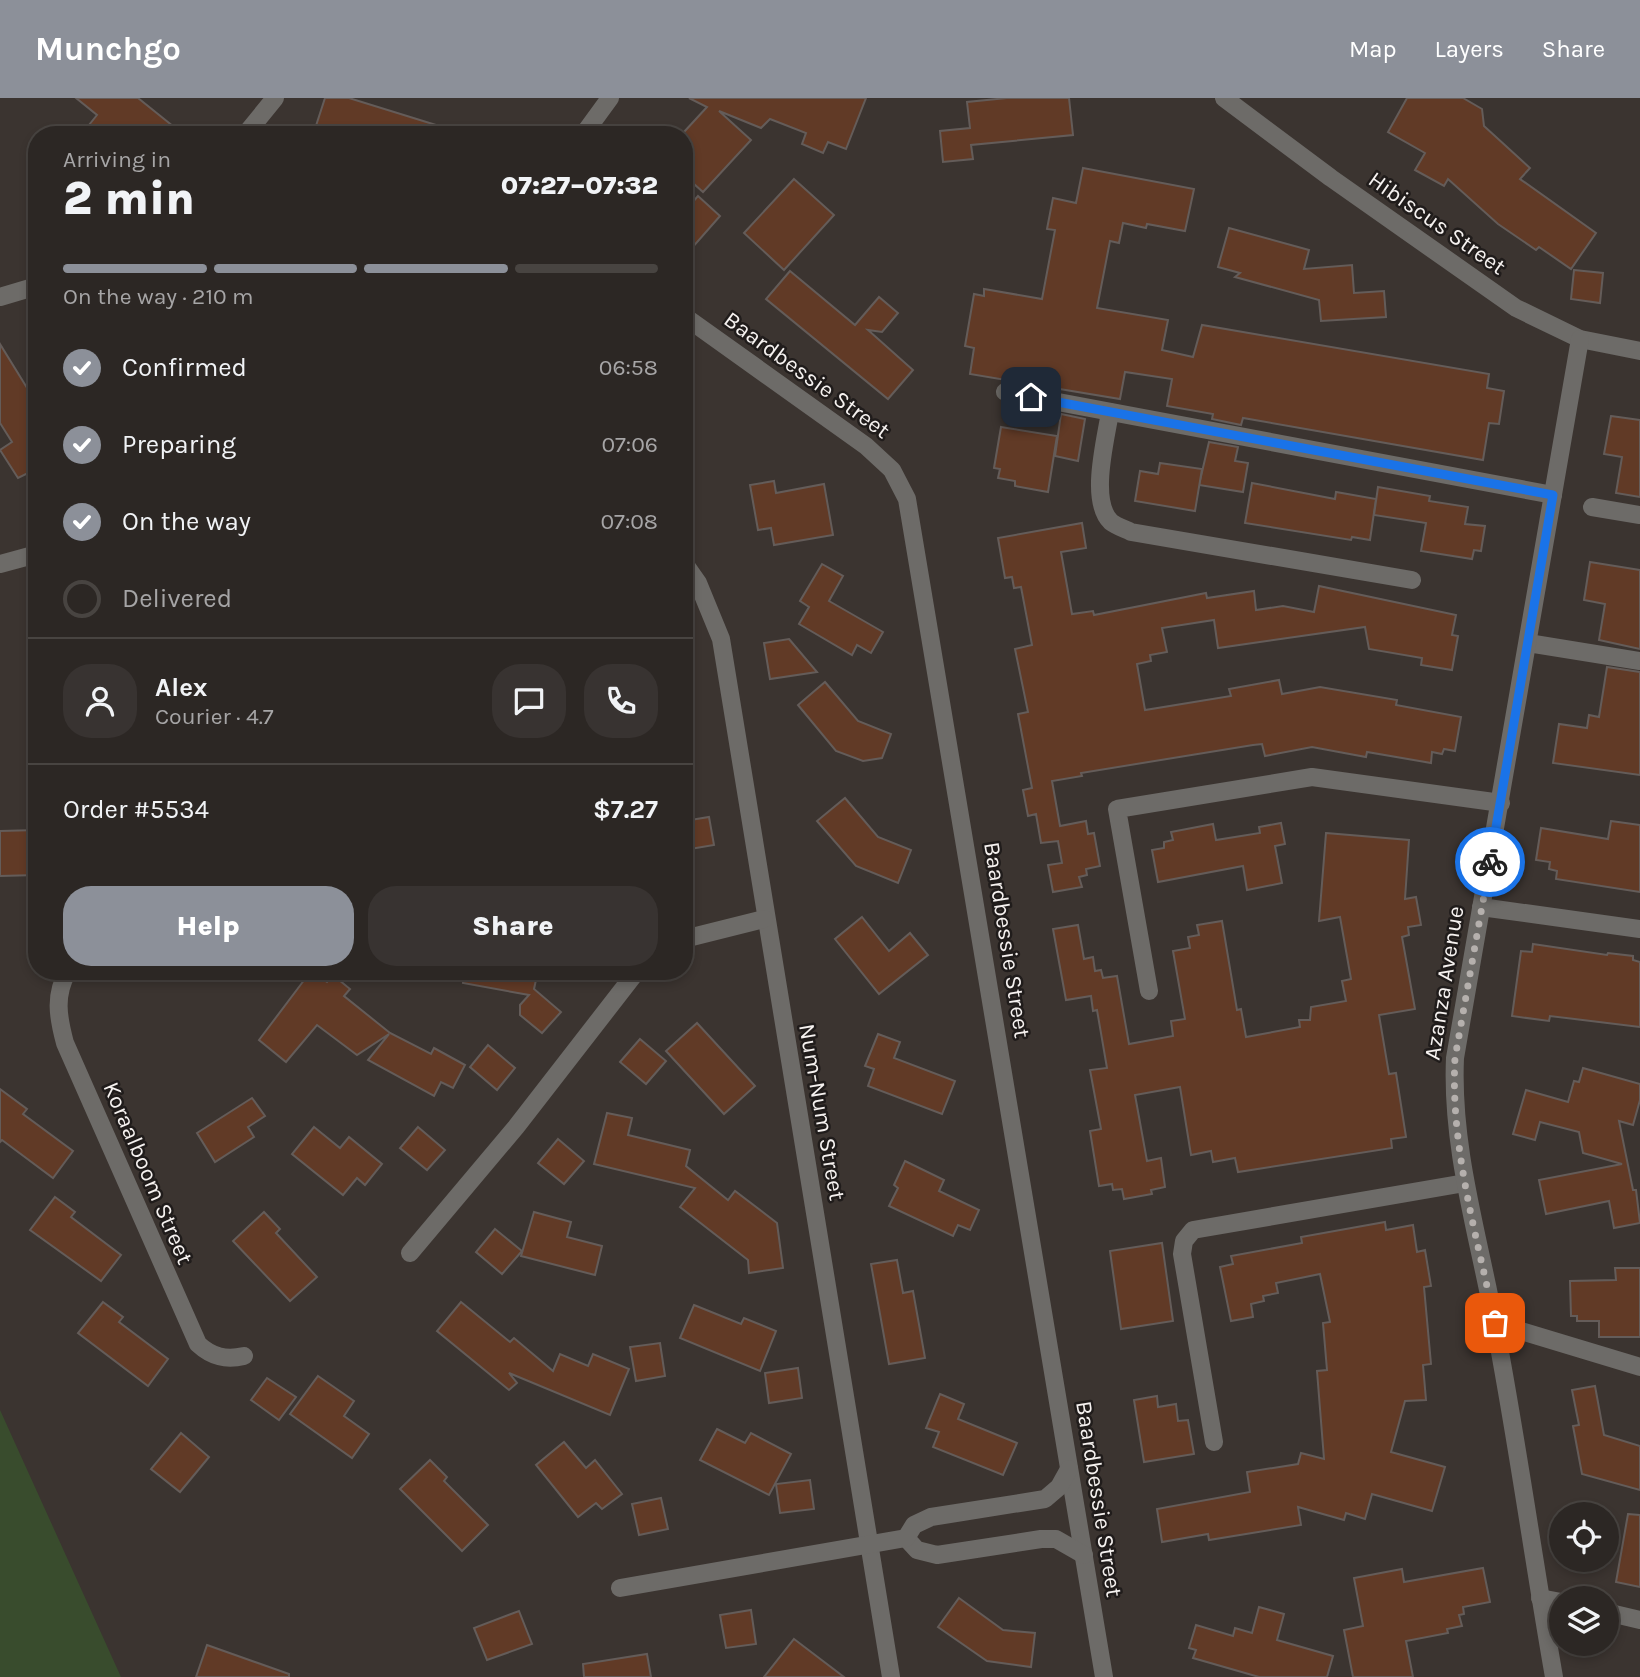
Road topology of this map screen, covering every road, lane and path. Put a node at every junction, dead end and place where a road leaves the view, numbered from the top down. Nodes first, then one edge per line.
1 (275, 98) edge
2 (610, 98) edge
3 (1224, 98) edge
4 (252, 126) edge
5 (590, 126) edge
6 (28, 289) edge
7 (0, 297) edge
8 (693, 322) edge
9 (1580, 339) junction
10 (1640, 351) edge
11 (1005, 392) dead end
12 (1110, 412) junction
13 (1553, 495) junction
14 (1592, 507) dead end
15 (1640, 515) edge
16 (28, 556) edge
17 (0, 564) edge
18 (693, 576) edge
19 (1412, 580) dead end
20 (1528, 643) junction
21 (1640, 661) edge
22 (1501, 803) junction
23 (1481, 907) junction
24 (764, 919) junction
25 (1640, 929) edge
26 (693, 937) edge
27 (64, 980) edge
28 (630, 980) edge
29 (1149, 990) dead end
30 (1465, 1183) junction
31 (410, 1253) dead end
32 (1495, 1323) junction
33 (244, 1356) dead end
34 (1640, 1367) edge
35 (1214, 1442) dead end
36 (1069, 1469) junction
37 (906, 1538) junction
38 (869, 1545) junction
39 (1084, 1555) junction
40 (620, 1588) dead end
41 (1540, 1598) junction
42 (1549, 1600) edge
43 (1619, 1615) edge
44 (1640, 1620) edge
45 (1548, 1676) edge
46 (891, 1677) edge
47 (1104, 1677) edge

1 - 4 street
2 - 5 street
3 - 9 street, Hibiscus Street
6 - 7 street
8 - 36 street, Baardbessie Street
9 - 10 street, Hibiscus Street
9 - 13 street, Azanza Avenue
11 - 12 street
12 - 13 street
12 - 19 street
13 - 20 street, Azanza Avenue
14 - 15 street
16 - 17 street
18 - 24 street, Num-Num Street
20 - 21 street
20 - 22 street, Azanza Avenue
22 - 23 street, Azanza Avenue
22 - 29 street
23 - 25 street
23 - 30 street, Azanza Avenue
24 - 26 street
24 - 38 street, Num-Num Street
27 - 33 street, Koraalboom Street
28 - 31 street
30 - 32 street, Azanza Avenue
30 - 35 street
32 - 34 street
32 - 41 street, Azanza Avenue
36 - 37 street
36 - 39 street, Baardbessie Street
37 - 38 street
37 - 39 street
38 - 40 street
38 - 46 street, Num-Num Street
39 - 47 street, Baardbessie Street
41 - 42 street
41 - 45 street, Azanza Avenue
43 - 44 street

